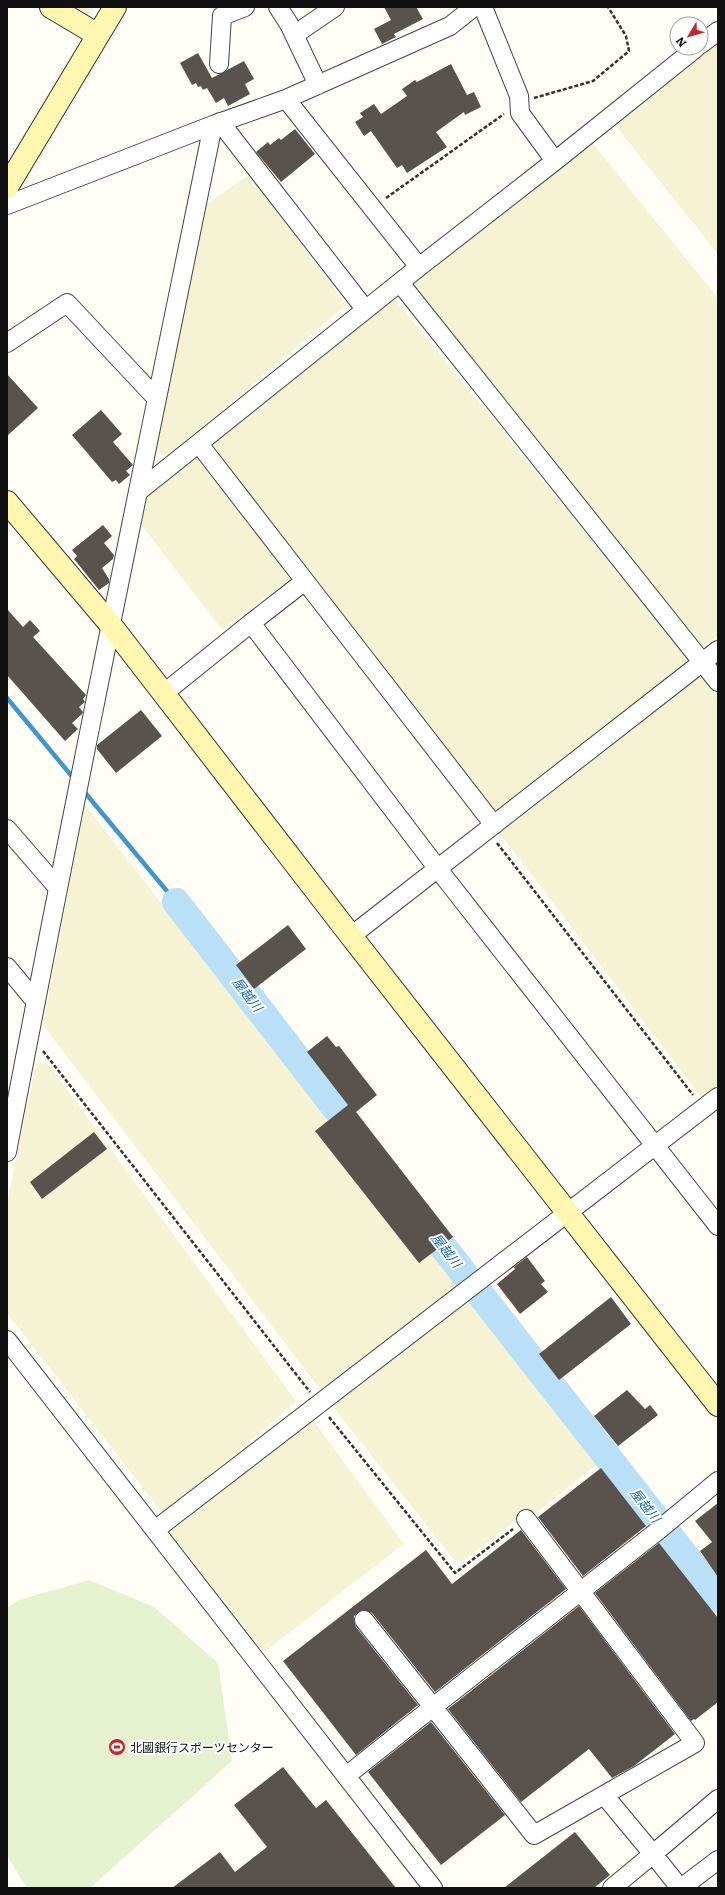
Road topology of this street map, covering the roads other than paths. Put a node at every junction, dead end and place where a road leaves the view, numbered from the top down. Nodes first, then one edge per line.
1 (52, 7) edge
2 (115, 7) edge
3 (245, 7) edge
4 (278, 7) edge
5 (335, 7) edge
6 (474, 7) edge
7 (483, 7) edge
8 (718, 31) edge
9 (98, 36) junction
10 (294, 36) junction
11 (709, 38) edge
12 (686, 56) edge
13 (219, 64) dead end
14 (318, 85) junction
15 (286, 99) junction
16 (216, 124) junction
17 (556, 162) junction
18 (7, 187) edge
19 (7, 205) edge
20 (419, 266) junction
21 (400, 283) junction
22 (365, 309) junction
23 (7, 343) edge
24 (157, 399) junction
25 (199, 444) junction
26 (139, 491) junction
27 (7, 502) edge
28 (305, 581) junction
29 (251, 623) junction
30 (110, 624) junction
31 (718, 650) edge
32 (702, 662) junction
33 (718, 682) edge
34 (163, 694) junction
35 (491, 828) junction
36 (7, 829) edge
37 (438, 869) junction
38 (58, 888) junction
39 (351, 936) junction
40 (7, 967) edge
41 (36, 1002) junction
42 (718, 1097) edge
43 (656, 1144) junction
44 (7, 1152) edge
45 (567, 1212) junction
46 (718, 1226) edge
47 (7, 1340) edge
48 (718, 1405) edge
49 (718, 1481) edge
50 (526, 1519) road end
51 (155, 1530) junction
52 (582, 1591) junction
53 (364, 1620) dead end
54 (433, 1707) junction
55 (346, 1776) junction
56 (604, 1795) junction
57 (718, 1799) edge
58 (653, 1854) junction
59 (718, 1860) edge
60 (433, 1888) edge
61 (612, 1888) edge
62 (681, 1888) edge

1 - 9 street
2 - 9 street
3 - 13 street
4 - 10 street
5 - 10 street
6 - 14 street
7 - 17 street
8 - 11 street
9 - 18 street
10 - 14 street
12 - 17 street
14 - 15 street
15 - 16 street
15 - 20 street
16 - 19 street
16 - 22 street
16 - 24 street
17 - 20 street
20 - 21 street
21 - 22 street
21 - 32 street
22 - 25 street
23 - 24 street
24 - 26 street
25 - 26 street
25 - 28 street
26 - 30 street
27 - 30 street
28 - 29 street
28 - 35 street
29 - 34 street
29 - 37 street
30 - 34 street
30 - 38 street
31 - 32 street
32 - 33 street
32 - 35 street
34 - 39 street
35 - 37 street
36 - 38 street
37 - 39 street
37 - 43 street
38 - 41 street
39 - 45 street
40 - 41 street
41 - 44 street
42 - 43 street
43 - 45 street
43 - 46 street
45 - 48 street
45 - 51 street
47 - 51 street
49 - 52 street
50 - 52 street
51 - 55 street
52 - 54 street
52 - 56 street
53 - 54 street
54 - 55 street
54 - 56 street
55 - 60 street
56 - 58 street
57 - 58 street
58 - 61 street
58 - 62 street
59 - 62 street

